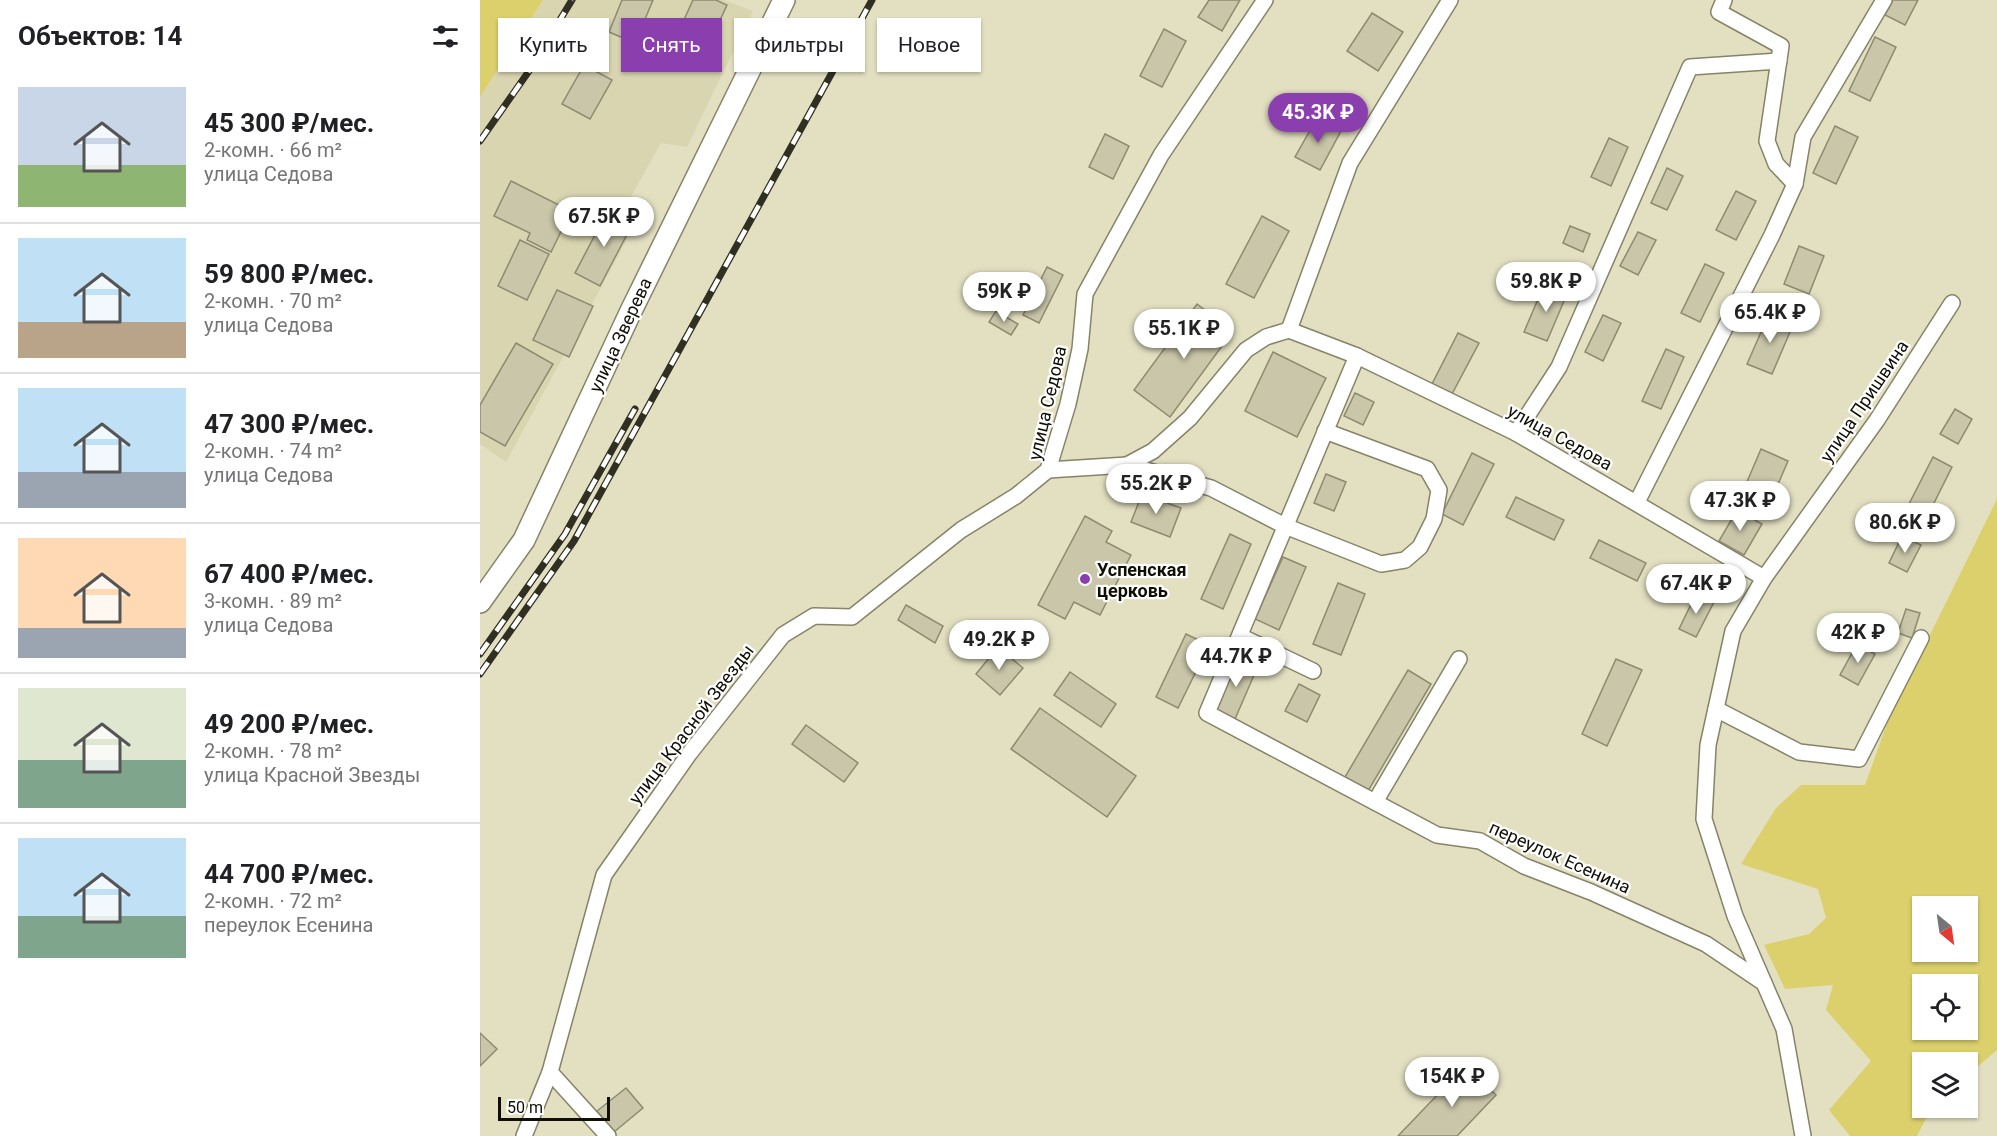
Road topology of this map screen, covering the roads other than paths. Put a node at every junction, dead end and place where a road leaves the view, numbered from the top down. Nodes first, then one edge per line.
1 (784, 0) edge
2 (1265, 0) edge
3 (1450, 0) edge
4 (1884, 0) edge
5 (1721, 6) edge
6 (1779, 61) junction
7 (1795, 184) junction
8 (1952, 303) dead end
9 (1289, 330) junction
10 (1357, 356) junction
11 (1325, 431) junction
12 (1516, 433) junction
13 (1127, 465) junction
14 (1048, 470) junction
15 (1637, 502) junction
16 (1286, 526) junction
17 (1764, 578) junction
18 (480, 602) edge
19 (1239, 636) junction
20 (1921, 638) dead end
21 (1459, 659) dead end
22 (1313, 671) dead end
23 (1716, 709) junction
24 (1375, 802) junction
25 (1764, 983) junction
26 (550, 1072) junction
27 (524, 1136) edge
28 (608, 1136) edge
29 (1803, 1136) edge

1 - 18 main road, улица Зверева
2 - 14 street, улица Седова
3 - 9 street
4 - 7 street
5 - 6 street
6 - 7 street
6 - 12 street
7 - 15 street
8 - 17 street, улица Пришвина
9 - 10 street, улица Седова
9 - 13 street, улица Седова
10 - 11 street
10 - 12 street, улица Седова
11 - 16 street
11 - 16 street
12 - 15 street, улица Седова
13 - 14 street, улица Седова
13 - 16 street
14 - 26 street, улица Красной Звезды
15 - 17 street, улица Седова
16 - 19 street
17 - 23 street, улица Пришвина
19 - 22 street
19 - 24 street, переулок Есенина
20 - 23 street
21 - 24 street
23 - 25 street, улица Пришвина
24 - 25 street, переулок Есенина
25 - 29 street, улица Пришвина
26 - 27 street, улица Красной Звезды
26 - 28 street

